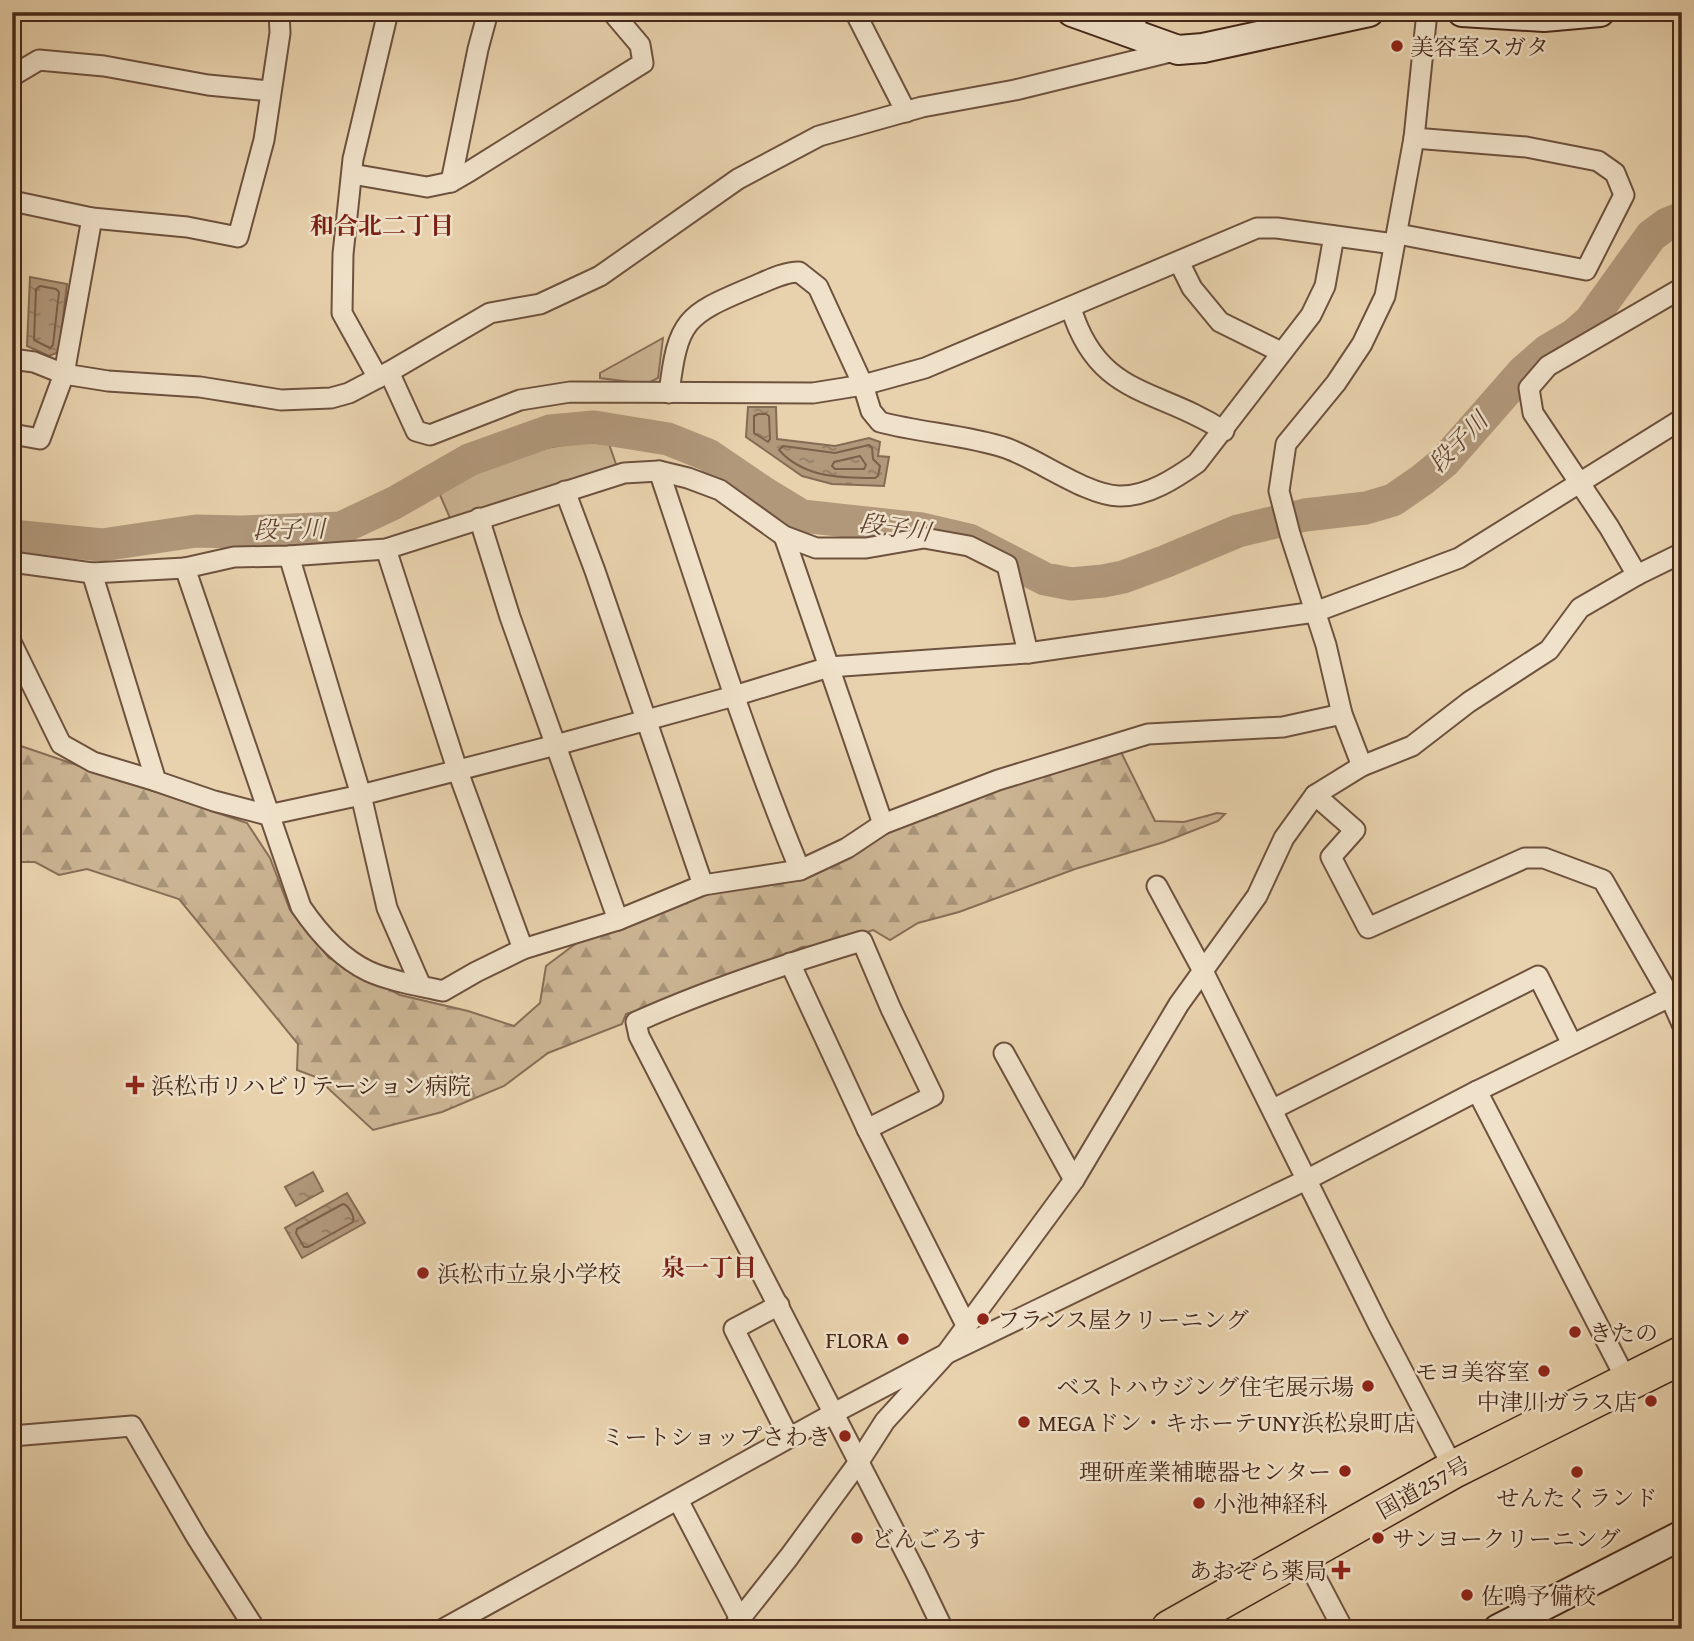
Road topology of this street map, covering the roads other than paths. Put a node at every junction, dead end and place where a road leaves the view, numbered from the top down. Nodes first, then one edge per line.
1 (279, 12) edge
2 (388, 12) edge
3 (488, 12) edge
4 (611, 12) edge
5 (855, 12) edge
6 (1072, 12) edge
7 (1369, 12) edge
8 (1427, 12) edge
9 (1462, 12) edge
10 (1600, 12) edge
11 (1544, 15) edge
12 (1300, 20) edge
13 (1136, 25) edge
14 (1178, 50) junction
15 (12, 76) edge
16 (270, 91) junction
17 (906, 111) junction
18 (1414, 138) junction
19 (352, 174) junction
20 (451, 182) junction
21 (12, 198) edge
22 (92, 218) junction
23 (1334, 236) junction
24 (1396, 239) junction
25 (1179, 261) junction
26 (1682, 288) edge
27 (1071, 308) junction
28 (1281, 352) junction
29 (12, 359) edge
30 (64, 374) junction
31 (384, 375) junction
32 (863, 386) junction
33 (669, 393) junction
34 (1682, 419) edge
35 (1224, 430) junction
36 (12, 434) edge
37 (659, 471) junction
38 (1580, 483) junction
39 (565, 491) junction
40 (479, 518) junction
41 (784, 536) junction
42 (386, 549) junction
43 (1682, 553) edge
44 (289, 556) junction
45 (12, 562) edge
46 (185, 568) junction
47 (92, 573) junction
48 (1637, 575) junction
49 (1315, 612) junction
50 (12, 644) edge
51 (1028, 653) junction
52 (829, 667) junction
53 (734, 696) junction
54 (1342, 715) junction
55 (645, 719) junction
56 (556, 745) junction
57 (1362, 766) junction
58 (457, 769) junction
59 (156, 781) junction
60 (361, 795) junction
61 (1315, 795) junction
62 (268, 816) junction
63 (883, 824) junction
64 (800, 870) junction
65 (703, 885) junction
66 (1157, 886) dead end
67 (618, 920) junction
68 (523, 949) junction
69 (790, 963) junction
70 (1203, 971) junction
71 (421, 986) junction
72 (1676, 994) edge
73 (1682, 1024) edge
74 (1572, 1044) junction
75 (1004, 1053) dead end
76 (1477, 1091) junction
77 (1273, 1109) junction
78 (867, 1129) junction
79 (1308, 1179) junction
80 (1074, 1180) junction
81 (779, 1305) junction
82 (966, 1325) junction
83 (946, 1354) junction
84 (1682, 1356) edge
85 (1628, 1383) junction
86 (834, 1413) junction
87 (12, 1436) edge
88 (789, 1438) junction
89 (858, 1463) junction
90 (1454, 1469) junction
91 (678, 1500) junction
92 (1682, 1535) edge
93 (1303, 1553) junction
94 (736, 1624) edge
95 (255, 1629) edge
96 (443, 1629) edge
97 (943, 1629) edge
98 (1170, 1629) edge
99 (1343, 1629) edge
100 (1498, 1629) edge

1 - 16 street
2 - 19 street
3 - 20 street
4 - 20 street
5 - 17 street
6 - 13 street
7 - 12 street
8 - 18 street
9 - 11 street
10 - 11 street
12 - 14 street
13 - 14 street
14 - 17 street
15 - 16 street
16 - 22 street
17 - 31 street
18 - 24 street
18 - 24 street
19 - 20 street
19 - 31 street
21 - 22 street
22 - 30 street
23 - 24 street
23 - 25 street
23 - 28 street
24 - 49 street
25 - 27 street
25 - 28 street
26 - 38 street
27 - 32 street
27 - 35 street
28 - 35 street
29 - 30 street
30 - 31 street
30 - 36 street
31 - 33 street
32 - 33 street
32 - 33 street
32 - 35 street
34 - 38 street
37 - 39 street
37 - 41 street
37 - 53 street
38 - 48 street
38 - 49 street
39 - 40 street
39 - 55 street
40 - 42 street
40 - 56 street
41 - 51 street
41 - 52 street
42 - 44 street
42 - 58 street
43 - 48 street
44 - 46 street
44 - 60 street
45 - 47 street
46 - 47 street
46 - 62 street
47 - 59 street
48 - 57 street
49 - 51 street
49 - 54 street
50 - 59 street
51 - 52 street
52 - 53 street
52 - 63 street
53 - 55 street
53 - 64 street
54 - 57 street
54 - 63 street
55 - 56 street
55 - 65 street
56 - 58 street
56 - 67 street
57 - 61 street
58 - 60 street
58 - 68 street
59 - 62 street
60 - 62 street
60 - 71 street
61 - 70 street
61 - 72 street
62 - 71 street
63 - 64 street
64 - 65 street
65 - 67 street
66 - 70 street
67 - 68 street
68 - 71 street
69 - 78 street
69 - 78 street
69 - 81 street
70 - 77 street
70 - 80 street
72 - 73 street
72 - 74 street
74 - 76 street
74 - 77 street
75 - 80 street
76 - 79 street
76 - 85 street
77 - 79 street
78 - 82 street
79 - 83 street
79 - 90 street
80 - 82 street
81 - 86 street
81 - 88 street
82 - 83 street
83 - 86 street
83 - 89 street
84 - 85 highway, 国道257号
85 - 90 highway, 国道257号
86 - 88 street
86 - 89 street
87 - 95 street
88 - 91 street
89 - 94 street
89 - 97 street
90 - 93 highway, 国道257号
91 - 94 street
91 - 96 street
92 - 100 street
93 - 98 highway, 国道257号
93 - 99 street

